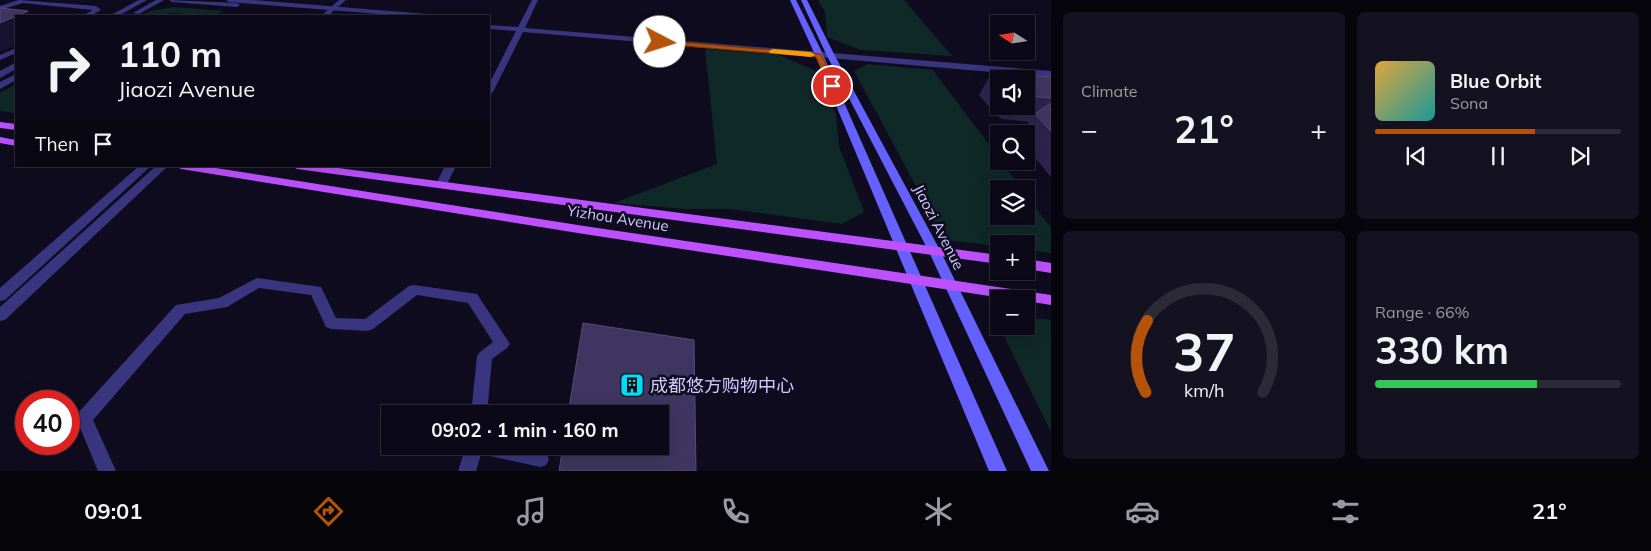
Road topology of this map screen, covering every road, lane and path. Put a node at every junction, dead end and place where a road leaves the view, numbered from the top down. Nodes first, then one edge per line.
1 (64, 0) edge
2 (144, 0) edge
3 (161, 0) edge
4 (172, 0) edge
5 (229, 0) edge
6 (343, 0) edge
7 (354, 0) edge
8 (535, 0) edge
9 (793, 0) edge
10 (804, 0) edge
11 (54, 4) junction
12 (0, 8) edge
13 (333, 13) edge
14 (87, 15) edge
15 (115, 15) edge
16 (133, 15) edge
17 (354, 15) edge
18 (396, 15) edge
19 (490, 21) edge
20 (490, 27) edge
21 (522, 27) junction
22 (15, 50) edge
23 (824, 52) junction
24 (0, 58) edge
25 (15, 67) edge
26 (1051, 67) edge
27 (1051, 74) edge
28 (0, 75) edge
29 (15, 78) edge
30 (0, 86) edge
31 (490, 90) edge
32 (0, 125) edge
33 (15, 127) edge
34 (0, 140) edge
35 (15, 143) edge
36 (145, 167) edge
37 (161, 167) edge
38 (187, 167) edge
39 (304, 167) edge
40 (450, 167) edge
41 (441, 186) junction
42 (902, 247) junction
43 (935, 252) junction
44 (990, 259) edge
45 (1035, 265) edge
46 (1051, 268) edge
47 (916, 280) junction
48 (950, 285) junction
49 (0, 296) edge
50 (1051, 300) edge
51 (0, 316) edge
52 (480, 405) edge
53 (472, 455) edge
54 (522, 455) edge
55 (540, 459) dead end
56 (107, 471) edge
57 (466, 471) edge
58 (998, 471) edge
59 (1040, 471) edge

1 - 11 street
2 - 15 street
3 - 16 street
4 - 13 street
5 - 13 street
6 - 13 street
7 - 13 street
8 - 21 street
9 - 23 main road, Jiaozi Avenue
10 - 23 main road, Jiaozi Avenue
11 - 12 street
11 - 14 street
13 - 17 street
13 - 18 street
19 - 21 street
20 - 21 street
21 - 23 street
21 - 31 street
22 - 24 street
23 - 26 street
23 - 27 street
23 - 42 main road, Jiaozi Avenue
23 - 43 main road, Jiaozi Avenue
25 - 28 street
29 - 30 street
32 - 33 main road
34 - 35 main road
36 - 49 street
37 - 51 street
38 - 47 main road, Yizhou Avenue
39 - 41 main road, Yizhou Avenue
40 - 41 street
41 - 42 main road, Yizhou Avenue
42 - 43 main road, Yizhou Avenue
42 - 47 main road, Jiaozi Avenue
43 - 44 main road, Yizhou Avenue
43 - 48 main road, Jiaozi Avenue
45 - 46 main road
47 - 48 main road, Yizhou Avenue
47 - 58 main road, Jiaozi Avenue
48 - 50 main road, Yizhou Avenue
48 - 59 main road, Jiaozi Avenue
52 - 56 street
53 - 57 street
54 - 55 street

